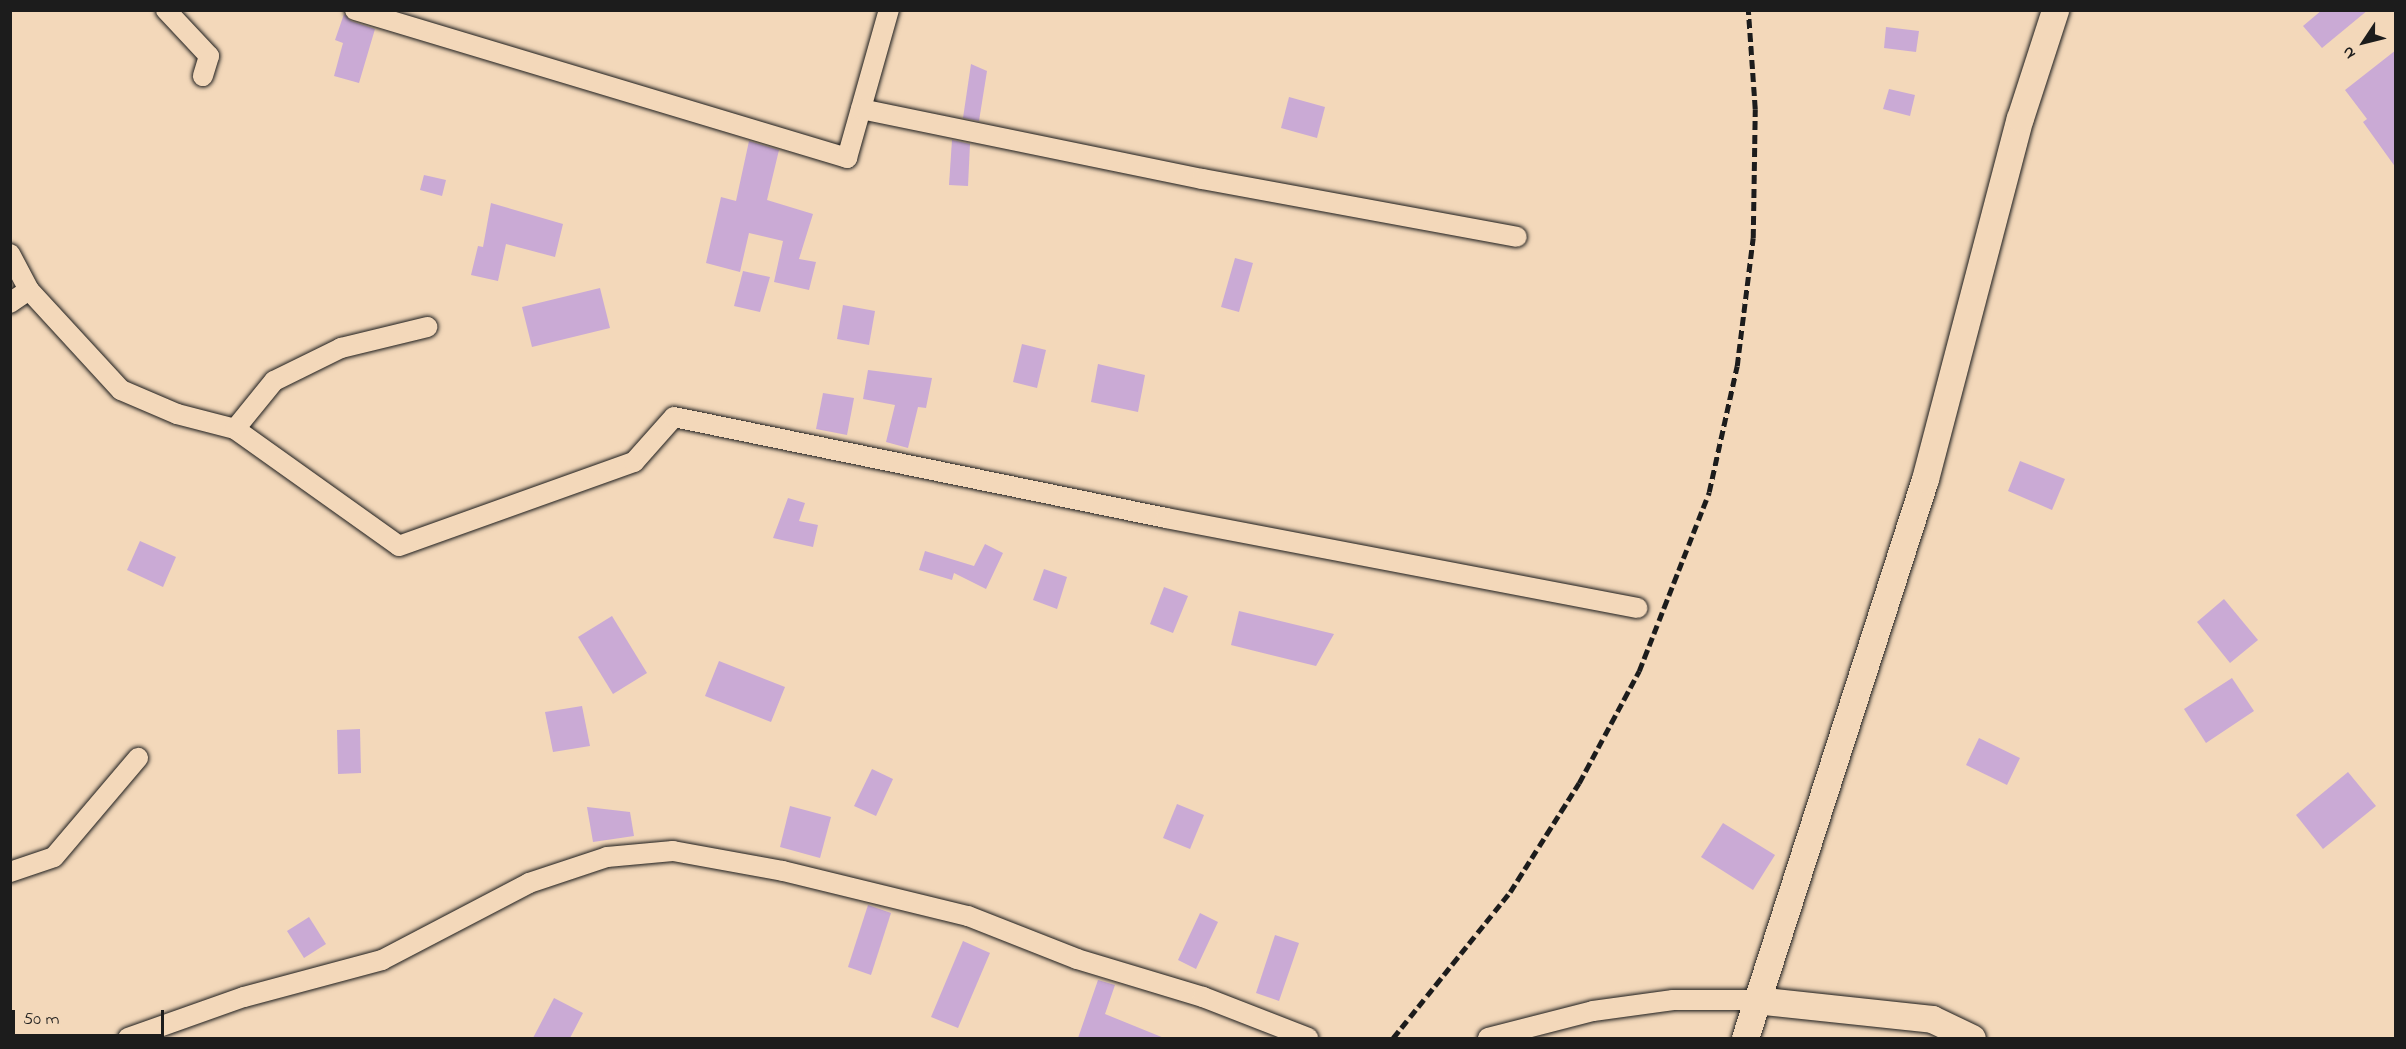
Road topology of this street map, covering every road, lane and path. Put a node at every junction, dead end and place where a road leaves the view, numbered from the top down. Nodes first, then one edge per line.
1 (166, 10) edge
2 (356, 10) edge
3 (889, 10) edge
4 (2055, 10) edge
5 (203, 76) dead end
6 (861, 109) junction
7 (1517, 237) dead end
8 (10, 254) edge
9 (29, 290) junction
10 (10, 303) edge
11 (427, 327) dead end
12 (235, 429) junction
13 (1637, 608) dead end
14 (138, 758) dead end
15 (10, 872) edge
16 (1755, 1000) junction
17 (128, 1038) edge
18 (1308, 1038) edge
19 (1488, 1038) edge
20 (1745, 1038) edge
21 (1972, 1038) edge

1 - 5 street
2 - 6 street
3 - 6 street
4 - 16 main road
6 - 7 street
8 - 9 street
9 - 10 street
9 - 12 street
11 - 12 street
12 - 13 street
14 - 15 street
16 - 19 street
16 - 20 main road
16 - 21 main road
17 - 18 street

